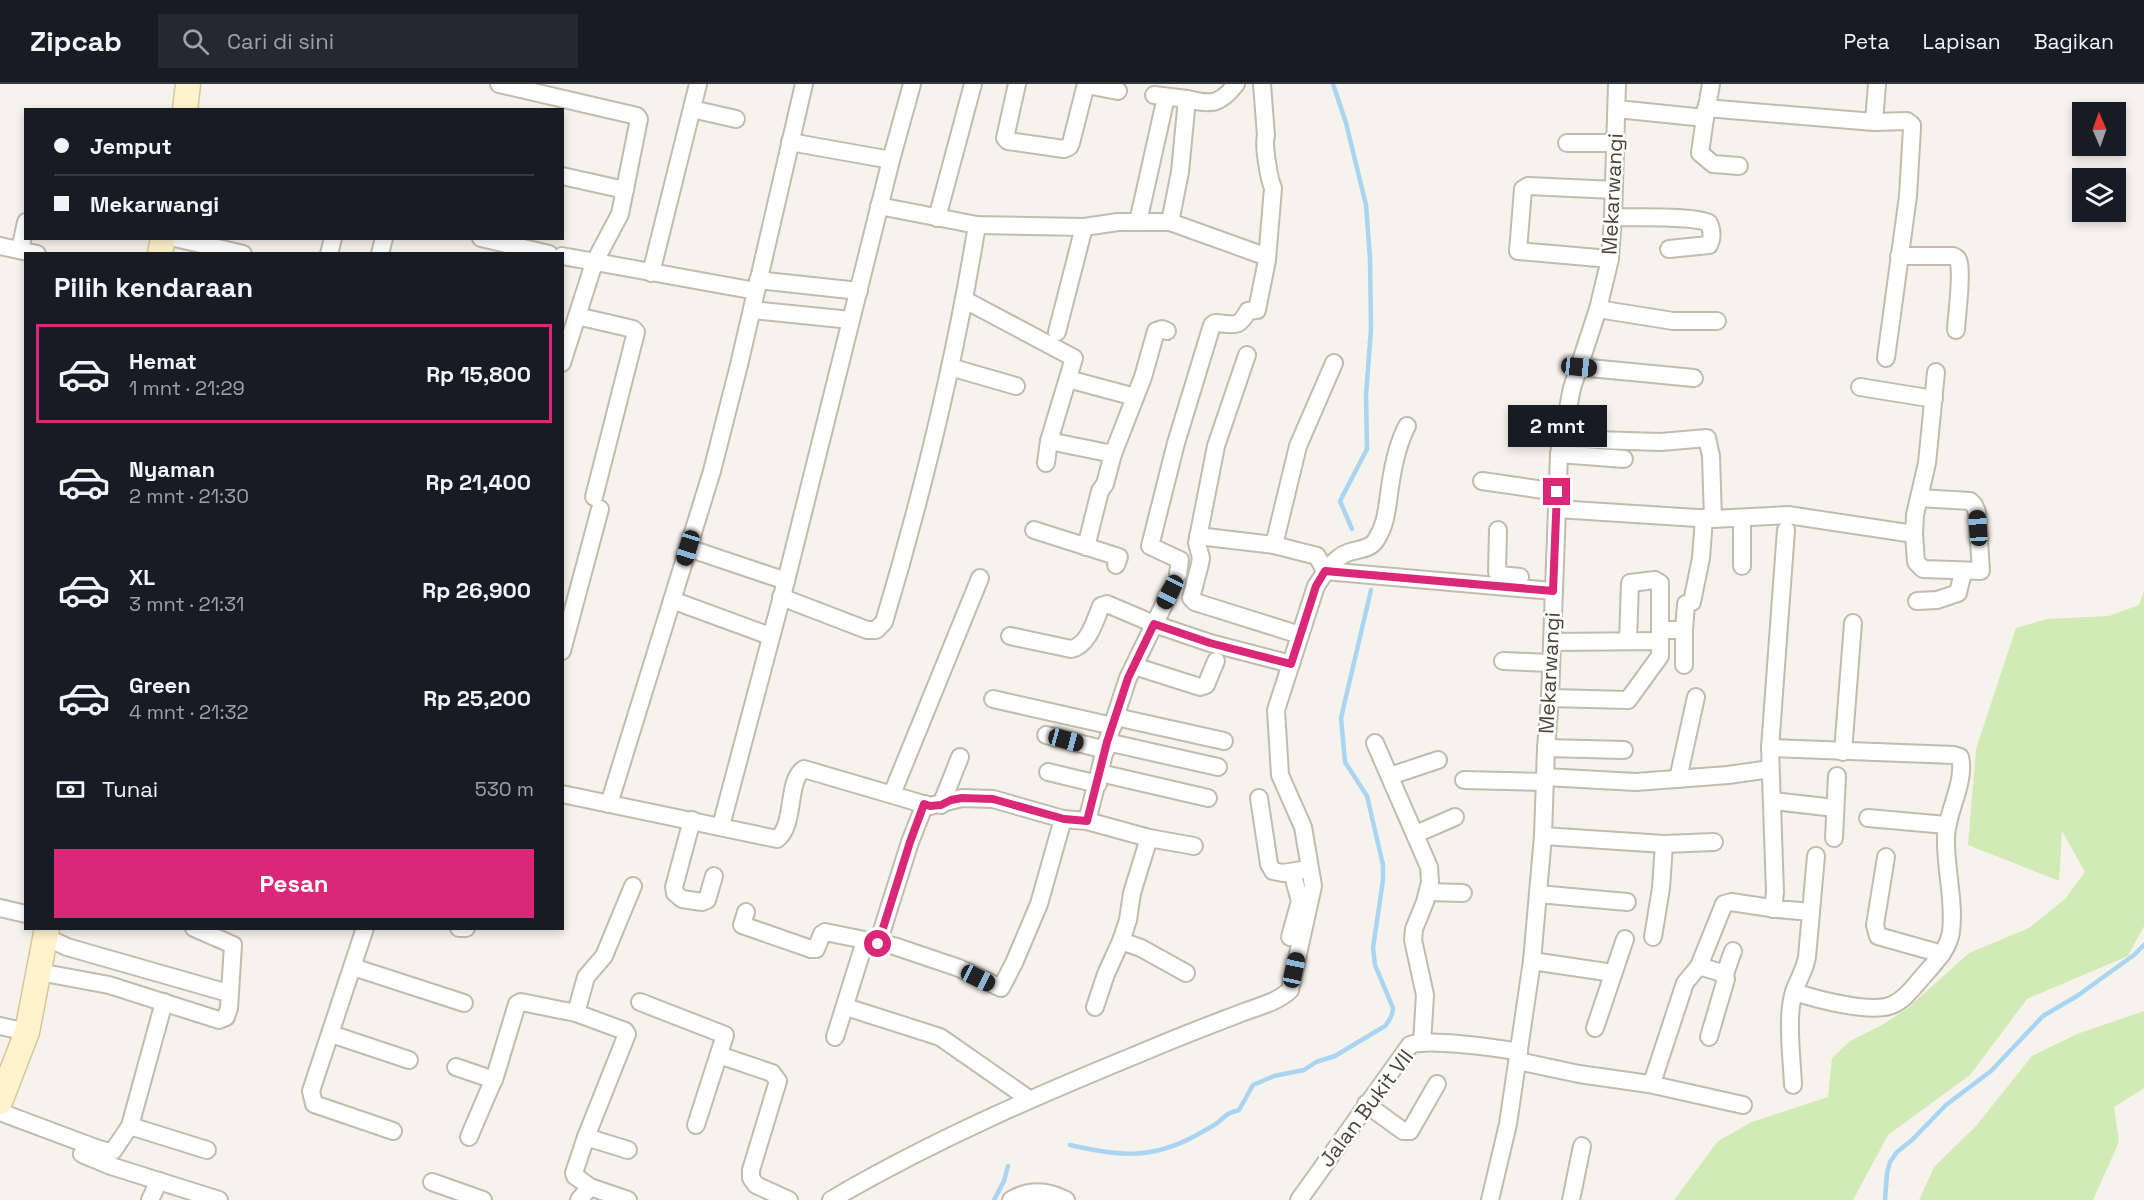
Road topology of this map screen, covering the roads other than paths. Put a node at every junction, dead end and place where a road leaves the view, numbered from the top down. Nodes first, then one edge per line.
1 (188, 84) edge
2 (499, 84) edge
3 (698, 84) edge
4 (804, 84) edge
5 (912, 84) edge
6 (973, 84) edge
7 (1017, 84) edge
8 (1236, 84) edge
9 (1262, 84) edge
10 (1617, 84) edge
11 (1709, 84) edge
12 (1877, 84) edge
13 (1086, 85) edge
14 (1118, 91) dead end
15 (1187, 99) junction
16 (184, 108) edge
17 (692, 109) junction
18 (1617, 109) junction
19 (1705, 113) junction
20 (736, 119) dead end
21 (1874, 122) junction
22 (790, 142) junction
23 (1567, 143) dead end
24 (1616, 143) junction
25 (891, 160) junction
26 (1739, 166) dead end
27 (564, 176) edge
28 (1614, 189) junction
29 (625, 190) junction
30 (879, 206) junction
31 (1613, 217) junction
32 (937, 218) junction
33 (1138, 222) junction
34 (1170, 222) junction
35 (977, 225) junction
36 (1084, 227) junction
37 (24, 231) edge
38 (184, 240) edge
39 (490, 240) edge
40 (0, 246) edge
41 (1669, 249) dead end
42 (20, 250) junction
43 (28, 252) edge
44 (234, 252) edge
45 (540, 252) edge
46 (1259, 254) dead end
47 (564, 256) edge
48 (1899, 256) junction
49 (1610, 259) junction
50 (594, 264) junction
51 (651, 273) junction
52 (757, 285) junction
53 (859, 291) junction
54 (965, 300) junction
55 (1598, 309) junction
56 (752, 310) junction
57 (851, 320) junction
58 (571, 321) edge
59 (1717, 321) dead end
60 (1956, 330) dead end
61 (1167, 331) dead end
62 (1057, 332) dead end
63 (564, 354) edge
64 (1247, 355) dead end
65 (1886, 358) dead end
66 (1334, 363) dead end
67 (950, 367) junction
68 (1579, 367) junction
69 (1936, 372) dead end
70 (1694, 378) dead end
71 (1068, 379) junction
72 (1016, 386) dead end
73 (1860, 387) dead end
74 (1135, 397) junction
75 (1934, 399) junction
76 (1407, 426) dead end
77 (1049, 441) junction
78 (1561, 447) junction
79 (1113, 454) junction
80 (1624, 459) dead end
81 (1046, 463) dead end
82 (1482, 481) dead end
83 (1919, 498) junction
84 (1557, 501) junction
85 (1742, 518) junction
86 (1709, 519) junction
87 (1034, 530) dead end
88 (1498, 530) dead end
89 (1786, 530) dead end
90 (1914, 534) junction
91 (1198, 536) junction
92 (1274, 545) junction
93 (1086, 547) junction
94 (688, 548) junction
95 (1116, 565) dead end
96 (1742, 566) dead end
97 (1325, 571) junction
98 (1963, 572) junction
99 (1178, 574) dead end
100 (980, 578) dead end
101 (1553, 585) junction
102 (783, 589) junction
103 (1170, 592) dead end
104 (672, 600) junction
105 (1917, 601) dead end
106 (1853, 623) dead end
107 (1154, 624) junction
108 (1684, 630) junction
109 (1300, 635) junction
110 (770, 636) junction
111 (1010, 636) dead end
112 (1660, 636) junction
113 (1628, 641) junction
114 (1551, 642) junction
115 (564, 643) edge
116 (1216, 661) dead end
117 (1503, 661) dead end
118 (1551, 663) junction
119 (1291, 664) junction
120 (1684, 665) dead end
121 (1134, 666) junction
122 (1696, 697) dead end
123 (1550, 698) junction
124 (993, 699) dead end
125 (1114, 722) junction
126 (1046, 735) dead end
127 (1224, 741) dead end
128 (1375, 743) dead end
129 (1106, 746) junction
130 (1546, 748) junction
131 (1770, 748) junction
132 (1624, 750) dead end
133 (1843, 752) junction
134 (960, 757) dead end
135 (1438, 760) dead end
136 (1218, 767) dead end
137 (1770, 769) junction
138 (1048, 772) dead end
139 (1837, 776) dead end
140 (1390, 777) junction
141 (1099, 778) junction
142 (1678, 779) junction
143 (1464, 780) dead end
144 (1545, 780) junction
145 (564, 794) edge
146 (892, 794) junction
147 (1208, 798) dead end
148 (1259, 798) dead end
149 (1773, 801) junction
150 (609, 804) junction
151 (933, 804) junction
152 (1835, 808) junction
153 (1455, 817) dead end
154 (1868, 818) dead end
155 (1064, 819) junction
156 (692, 820) junction
157 (1087, 821) junction
158 (1946, 825) junction
159 (721, 826) junction
160 (1416, 834) junction
161 (1543, 836) junction
162 (1149, 838) junction
163 (1834, 838) dead end
164 (1714, 842) dead end
165 (1664, 844) junction
166 (1194, 846) dead end
167 (1816, 856) dead end
168 (1886, 857) dead end
169 (1300, 870) junction
170 (714, 876) dead end
171 (633, 886) dead end
172 (1428, 892) junction
173 (1463, 893) dead end
174 (1538, 894) junction
175 (1628, 902) dead end
176 (0, 908) edge
177 (1773, 909) junction
178 (746, 912) dead end
179 (1811, 912) junction
180 (24, 914) edge
181 (199, 930) edge
182 (364, 930) edge
183 (47, 933) edge
184 (1290, 937) dead end
185 (1653, 937) dead end
186 (1625, 939) dead end
187 (1121, 941) junction
188 (872, 942) junction
189 (1733, 951) dead end
190 (1942, 954) junction
191 (1532, 961) junction
192 (1699, 966) junction
193 (353, 967) junction
194 (39, 972) junction
195 (1186, 973) dead end
196 (1613, 973) junction
197 (1725, 974) junction
198 (1794, 992) junction
199 (228, 993) junction
200 (164, 1002) junction
201 (640, 1002) dead end
202 (464, 1003) dead end
203 (846, 1007) junction
204 (1095, 1007) dead end
205 (576, 1013) junction
206 (0, 1026) edge
207 (1595, 1028) dead end
208 (27, 1032) junction
209 (331, 1034) junction
210 (835, 1037) dead end
211 (1709, 1037) dead end
212 (1422, 1043) junction
213 (719, 1055) junction
214 (1519, 1057) junction
215 (409, 1060) dead end
216 (456, 1067) dead end
217 (493, 1081) junction
218 (1437, 1084) dead end
219 (1649, 1084) junction
220 (1793, 1085) dead end
221 (1029, 1099) junction
222 (0, 1102) edge
223 (1366, 1104) junction
224 (1743, 1105) dead end
225 (0, 1112) edge
226 (0, 1122) edge
227 (696, 1125) dead end
228 (130, 1126) junction
229 (393, 1131) dead end
230 (469, 1137) dead end
231 (586, 1137) junction
232 (1582, 1146) dead end
233 (207, 1150) dead end
234 (628, 1150) dead end
235 (159, 1181) junction
236 (432, 1182) dead end
237 (585, 1194) edge
238 (150, 1200) edge
239 (219, 1200) edge
240 (483, 1200) edge
241 (628, 1200) edge
242 (789, 1200) edge
243 (831, 1200) edge
244 (1011, 1200) edge
245 (1066, 1200) edge
246 (1299, 1200) edge
247 (1490, 1200) edge
248 (1571, 1200) edge

1 - 16 main road
2 - 29 street
3 - 17 street
4 - 22 street
5 - 25 street
6 - 32 street
7 - 13 street
8 - 15 street
9 - 99 street
10 - 18 street, Mekarwangi
11 - 19 street
12 - 21 street
13 - 14 street
15 - 33 street
15 - 34 street
17 - 20 street
17 - 51 street
18 - 19 street
18 - 24 street, Mekarwangi
19 - 21 street
19 - 26 street
21 - 48 street
22 - 25 street
22 - 52 street
23 - 24 street
24 - 28 street, Mekarwangi
25 - 30 street
27 - 29 street
28 - 31 street, Mekarwangi
28 - 49 street
29 - 50 street
30 - 32 street
30 - 53 street
31 - 41 street
31 - 49 street, Mekarwangi
32 - 35 street
33 - 34 street
33 - 36 street
34 - 46 street
35 - 36 street
35 - 54 street
36 - 62 street
37 - 42 street
38 - 44 street
39 - 45 street
40 - 42 street
42 - 43 street
47 - 50 street
48 - 60 street
48 - 65 street
49 - 55 street, Mekarwangi
50 - 51 street
50 - 58 street
51 - 52 street
52 - 53 street
52 - 56 street
53 - 57 street
54 - 67 street
54 - 71 street
55 - 59 street
55 - 68 street, Mekarwangi
56 - 57 street
56 - 94 street
57 - 102 street
58 - 63 street
58 - 115 street
61 - 74 street
64 - 91 street
66 - 92 street
67 - 72 street
67 - 102 street
68 - 70 street
68 - 78 street, Mekarwangi
69 - 75 street
71 - 74 street
71 - 77 street
73 - 75 street
74 - 79 street
75 - 83 street
76 - 97 street
77 - 79 street
77 - 81 street
78 - 80 street
78 - 84 street, Mekarwangi
78 - 86 street
79 - 93 street
82 - 84 street
83 - 90 street
83 - 98 street
84 - 86 street
84 - 101 street, Mekarwangi
85 - 86 street
85 - 90 street
85 - 96 street
86 - 108 street
87 - 93 street
88 - 101 street
89 - 131 street
90 - 98 street
91 - 92 street
91 - 109 street
92 - 97 street
93 - 95 street
94 - 102 street
94 - 104 street
97 - 101 street
97 - 109 street
98 - 105 street
100 - 146 street
101 - 114 street, Mekarwangi
102 - 110 street
103 - 107 street
104 - 110 street
104 - 150 street
106 - 133 street
107 - 111 street
107 - 119 street
107 - 121 street
108 - 112 street
108 - 120 street
109 - 119 street
110 - 159 street
112 - 113 street
112 - 113 street
112 - 123 street
113 - 114 street
114 - 118 street, Mekarwangi
116 - 121 street
117 - 118 street
118 - 123 street, Mekarwangi
119 - 169 street
121 - 125 street
122 - 142 street
123 - 130 street, Mekarwangi
124 - 125 street
125 - 127 street
125 - 129 street
126 - 129 street
128 - 140 street
129 - 136 street
129 - 141 street
130 - 132 street
130 - 144 street, Mekarwangi
131 - 133 street
131 - 137 street
133 - 158 street
134 - 151 street
135 - 140 street
137 - 142 street
137 - 149 street
138 - 141 street
139 - 152 street
140 - 160 street
141 - 147 street
141 - 157 street
142 - 144 street
143 - 144 street
144 - 161 street, Mekarwangi
145 - 150 street
146 - 151 street
146 - 159 street
148 - 169 street
149 - 152 street
149 - 177 street
150 - 156 street
151 - 155 street
151 - 188 street
152 - 163 street
153 - 160 street
154 - 158 street
155 - 157 street
155 - 188 street
156 - 159 street
156 - 170 street
157 - 162 street
158 - 190 street
160 - 172 street
161 - 165 street
161 - 174 street, Mekarwangi
162 - 166 street
162 - 187 street
164 - 165 street
165 - 185 street
167 - 179 street
168 - 190 street
169 - 184 street
169 - 221 street
171 - 205 street
172 - 173 street
172 - 212 street
174 - 175 street
174 - 191 street, Mekarwangi
176 - 180 street
177 - 179 street
177 - 192 street
178 - 188 street
179 - 198 street
181 - 199 street
182 - 193 street
183 - 194 main road
183 - 199 street
186 - 196 street
187 - 195 street
187 - 204 street
188 - 203 street
189 - 197 street
190 - 198 street
191 - 196 street
191 - 214 street, Mekarwangi
192 - 197 street
192 - 219 street
193 - 202 street
193 - 209 street
194 - 200 street
194 - 208 main road
196 - 207 street
197 - 211 street
198 - 220 street
199 - 200 street
200 - 228 street
201 - 213 street
203 - 210 street
203 - 221 street
205 - 217 street
205 - 231 street
206 - 208 street
208 - 222 main road
209 - 215 street
209 - 229 street
212 - 214 street, Jalan Bukit VII
212 - 223 street, Jalan Bukit VII
213 - 227 street
213 - 242 street
214 - 219 street, Jalan Bukit VII
214 - 247 street, Mekarwangi
216 - 217 street
217 - 230 street
218 - 223 street
219 - 224 street, Jalan Bukit VII
221 - 243 street
223 - 246 street, Jalan Bukit VII
225 - 228 street
226 - 235 street
228 - 233 street
231 - 234 street
231 - 237 street
232 - 248 street
235 - 238 street
235 - 239 street
236 - 240 street
237 - 241 street
244 - 245 street

